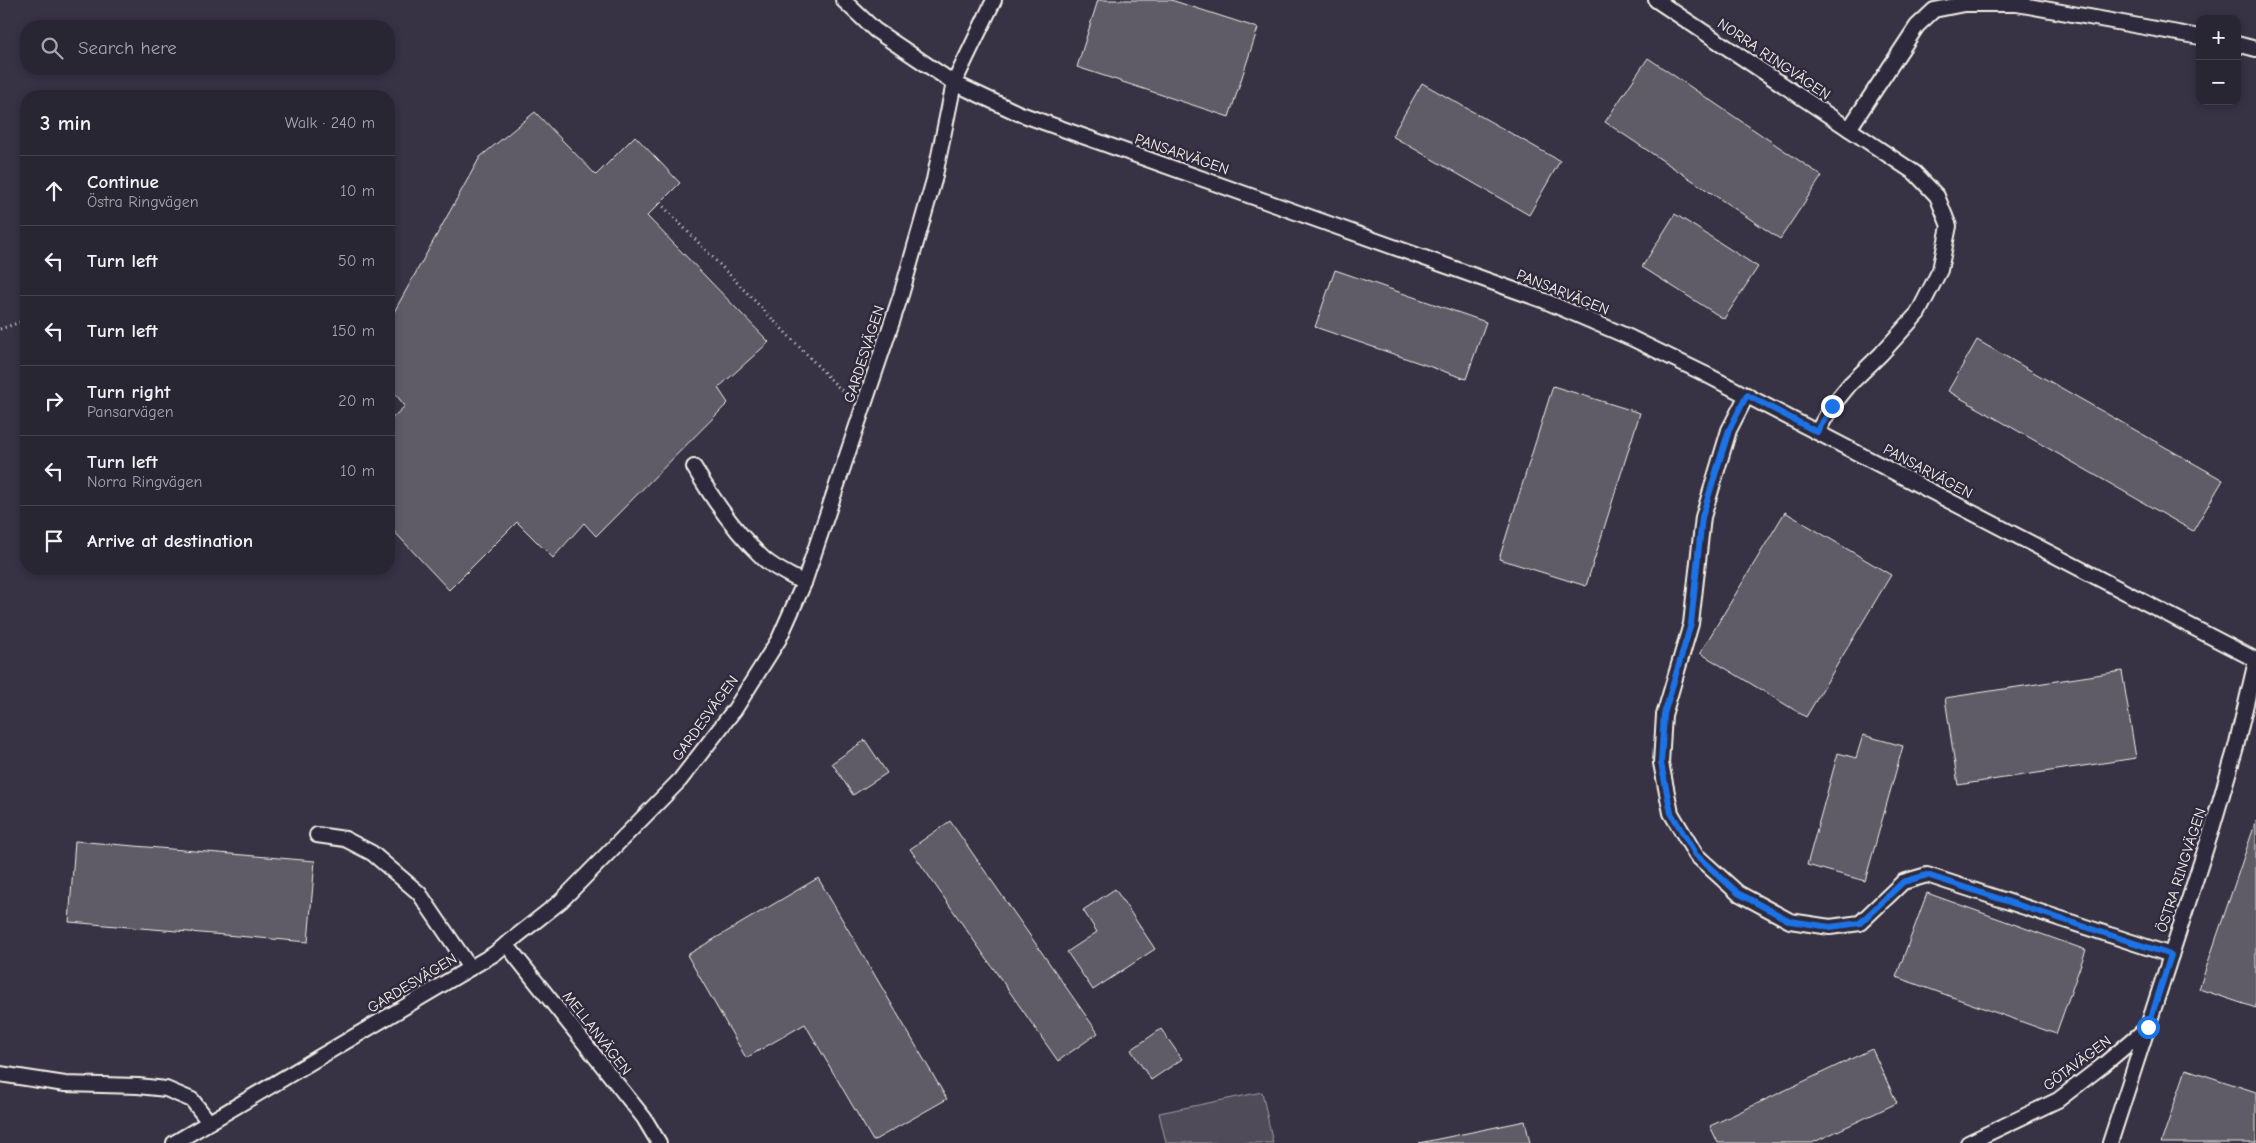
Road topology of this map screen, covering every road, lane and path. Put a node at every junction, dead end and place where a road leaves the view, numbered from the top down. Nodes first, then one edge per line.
1 (843, 0) edge
2 (994, 0) edge
3 (1656, 0) edge
4 (2196, 36) edge
5 (2241, 45) edge
6 (2256, 49) edge
7 (954, 83) junction
8 (1849, 129) junction
9 (660, 203) dead end
10 (20, 322) edge
11 (0, 328) edge
12 (1747, 395) junction
13 (862, 412) junction
14 (1817, 432) junction
15 (694, 467) dead end
16 (804, 583) junction
17 (2256, 661) edge
18 (317, 835) dead end
19 (506, 944) junction
20 (2171, 955) junction
21 (470, 968) junction
22 (2148, 1027) junction
23 (0, 1074) edge
24 (209, 1122) junction
25 (174, 1143) edge
26 (659, 1143) edge
27 (1968, 1143) edge
28 (2110, 1143) edge

1 - 7 lane, PANSARVÄGEN
2 - 7 lane
3 - 8 lane, NORRA RINGVÄGEN
4 - 8 lane
5 - 6 lane
7 - 12 lane, PANSARVÄGEN
7 - 13 lane, GARDESVÄGEN
8 - 14 lane, NORRA RINGVÄGEN
9 - 13 path
10 - 11 path
12 - 14 lane, PANSARVÄGEN
12 - 20 lane
13 - 16 lane, GARDESVÄGEN
14 - 17 lane, PANSARVÄGEN
15 - 16 lane
16 - 19 lane, GARDESVÄGEN
17 - 20 lane, ÖSTRA RINGVÄGEN
18 - 21 lane
19 - 21 lane, GARDESVÄGEN
19 - 26 lane, MELLANVÄGEN
20 - 22 lane, ÖSTRA RINGVÄGEN
21 - 24 lane, GARDESVÄGEN
22 - 27 lane, GÖTAVÄGEN
22 - 28 lane, ÖSTRA RINGVÄGEN
23 - 24 lane
24 - 25 lane, GARDESVÄGEN

